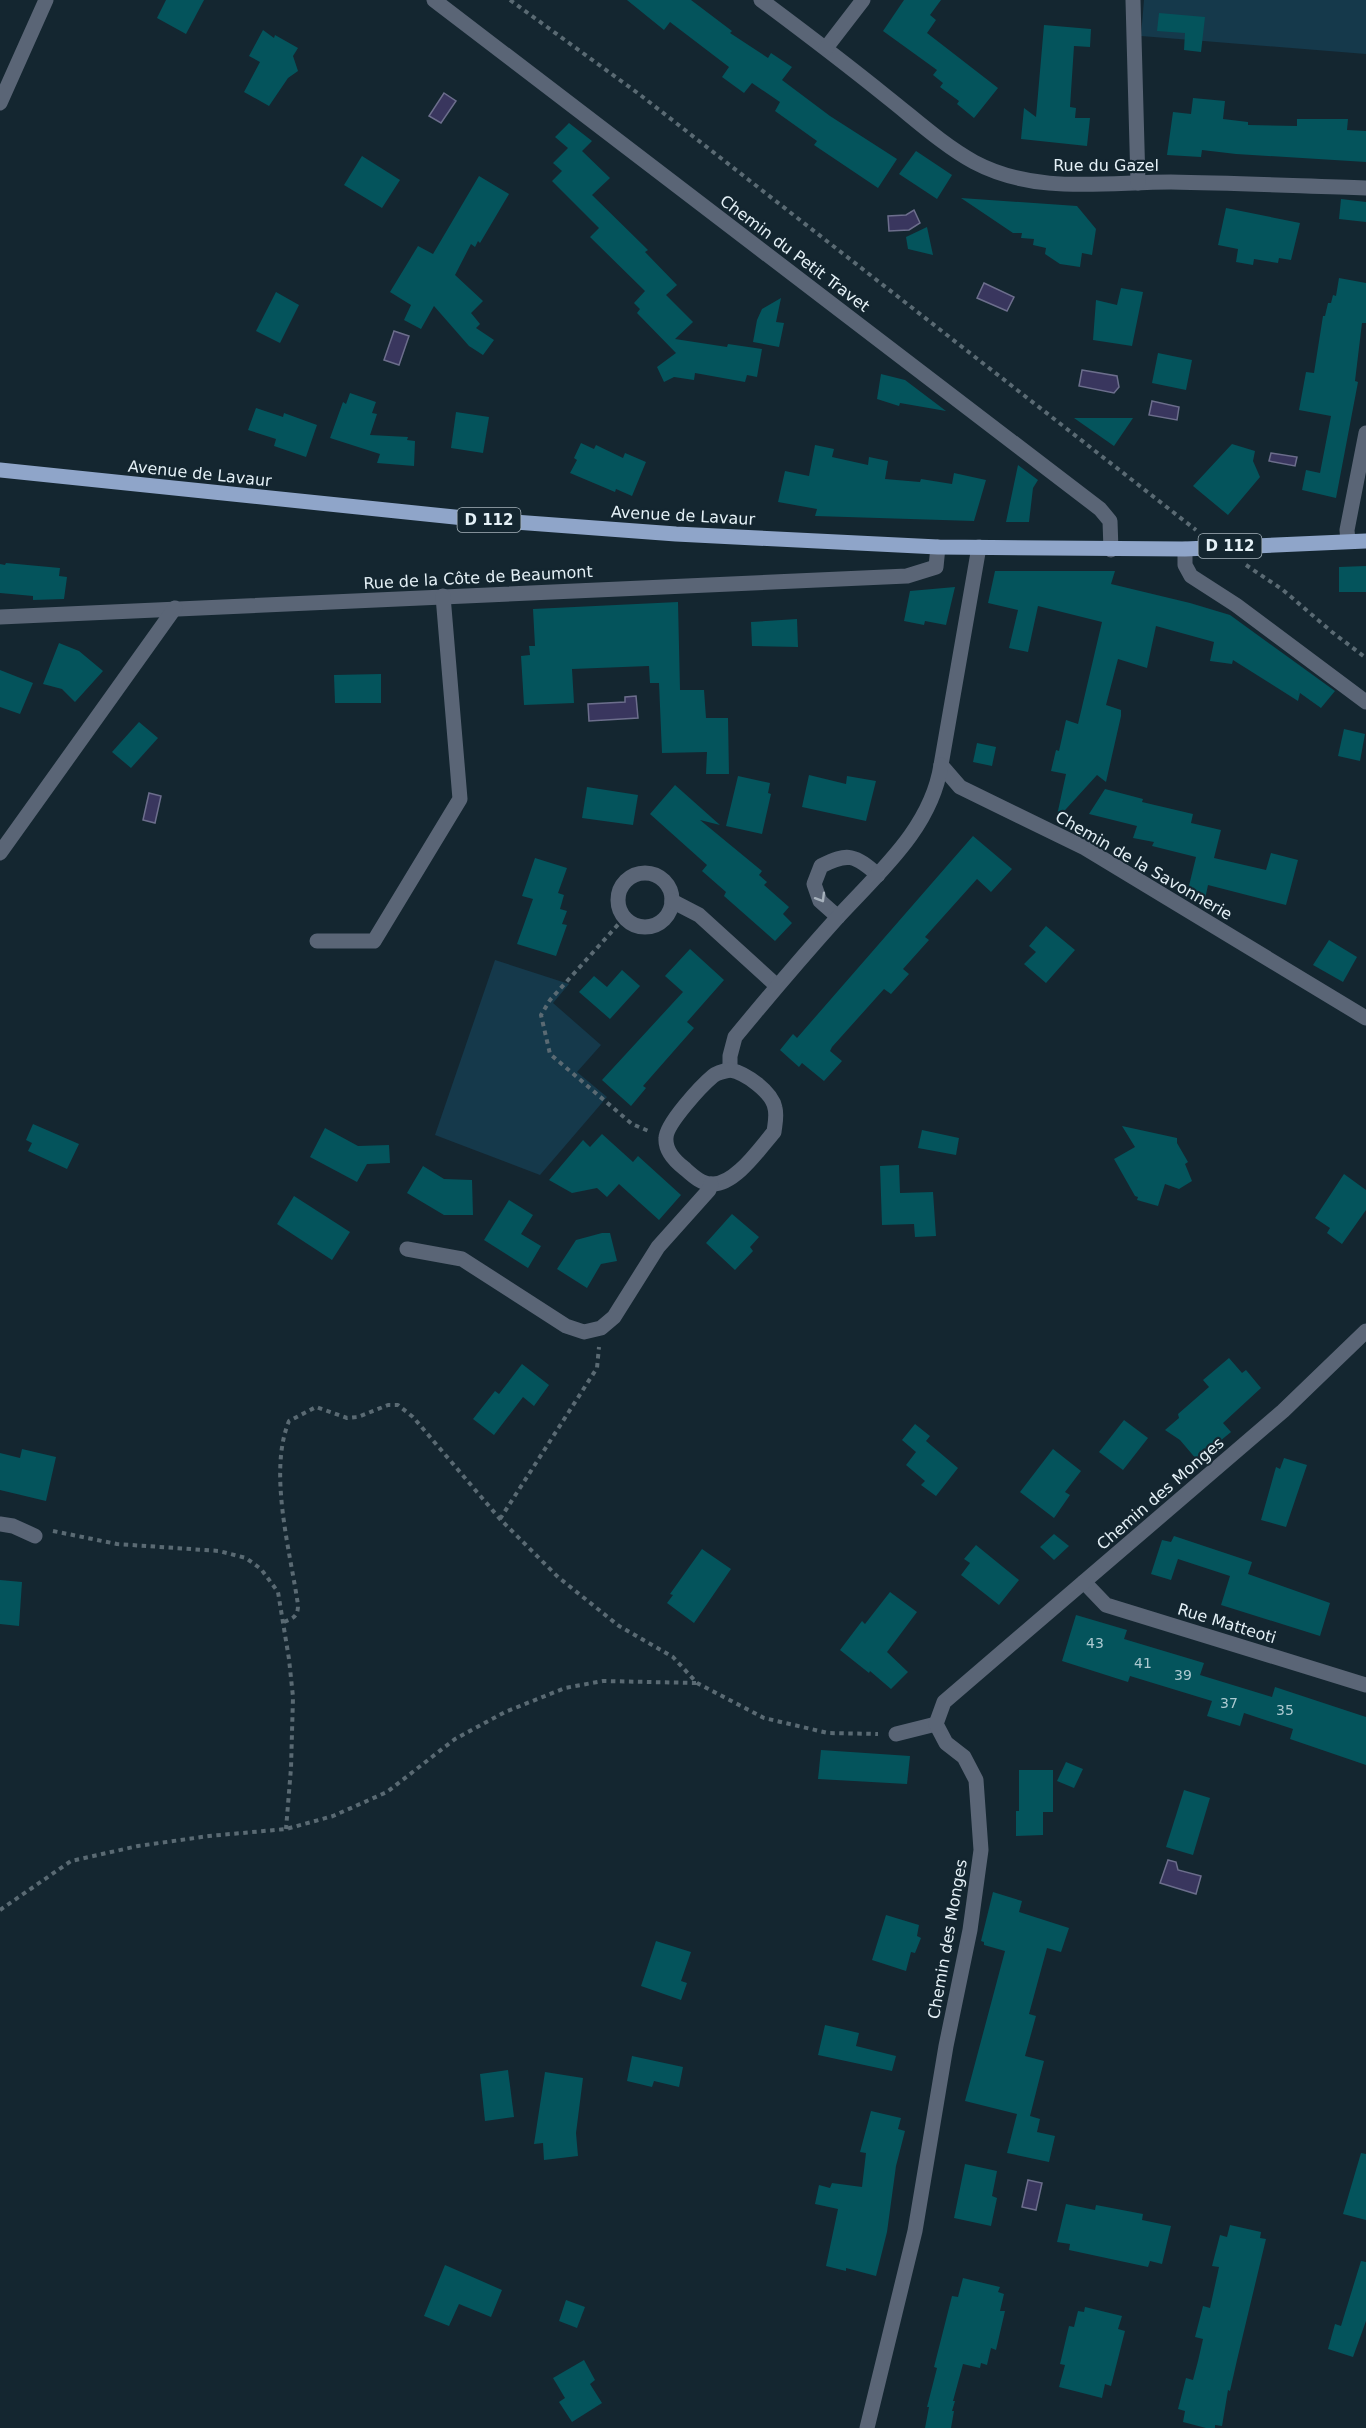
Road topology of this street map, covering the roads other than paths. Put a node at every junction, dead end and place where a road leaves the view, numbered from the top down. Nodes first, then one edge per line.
1 (46, 0) edge
2 (434, 0) edge
3 (761, 0) edge
4 (863, 0) edge
5 (1133, 0) edge
6 (826, 48) junction
7 (0, 103) edge
8 (1138, 183) junction
9 (1366, 188) edge
10 (1366, 433) edge
11 (0, 470) edge
12 (1348, 541) junction
13 (1366, 541) edge
14 (938, 547) junction
15 (979, 547) junction
16 (1185, 549) junction
17 (1111, 550) junction
18 (443, 596) junction
19 (175, 608) junction
20 (0, 617) edge
21 (1366, 702) edge
22 (941, 765) junction
23 (0, 853) edge
24 (878, 875) junction
25 (672, 901) junction
26 (838, 917) junction
27 (317, 941) dead end
28 (777, 986) junction
29 (1366, 1018) edge
30 (730, 1070) junction
31 (711, 1184) junction
32 (407, 1249) dead end
33 (1366, 1331) edge
34 (0, 1524) edge
35 (35, 1536) road end
36 (1084, 1582) junction
37 (1366, 1684) edge
38 (936, 1724) junction
39 (896, 1734) road end
40 (867, 2428) edge

1 - 7 street
2 - 17 street, Chemin du Petit Travet
3 - 6 street, Rue du Gazel
4 - 6 street
5 - 8 street
6 - 8 street, Rue du Gazel
8 - 9 street, Rue du Gazel
10 - 12 street
11 - 14 main road, Avenue de Lavaur / D 112
12 - 13 main road, Avenue de Lavaur / D 112
12 - 16 main road, Avenue de Lavaur / D 112
14 - 15 main road, Avenue de Lavaur / D 112
14 - 18 street, Rue de la Côte de Beaumont
15 - 17 main road, Avenue de Lavaur / D 112
15 - 22 street
16 - 17 main road, Avenue de Lavaur / D 112
16 - 21 street
18 - 19 street, Rue de la Côte de Beaumont
18 - 27 street
19 - 20 street, Rue de la Côte de Beaumont
19 - 23 street
22 - 24 street
22 - 29 street, Chemin de la Savonnerie
24 - 26 street
24 -> 26 street
25 - 25 street
25 - 28 street
26 - 28 street
28 - 30 street
30 - 31 street
30 - 31 street
31 - 32 street
33 - 36 street, Chemin des Monges
34 - 35 street
36 - 37 street, Rue Matteoti
36 - 38 street, Chemin des Monges
38 - 39 street
38 - 40 street, Chemin des Monges

